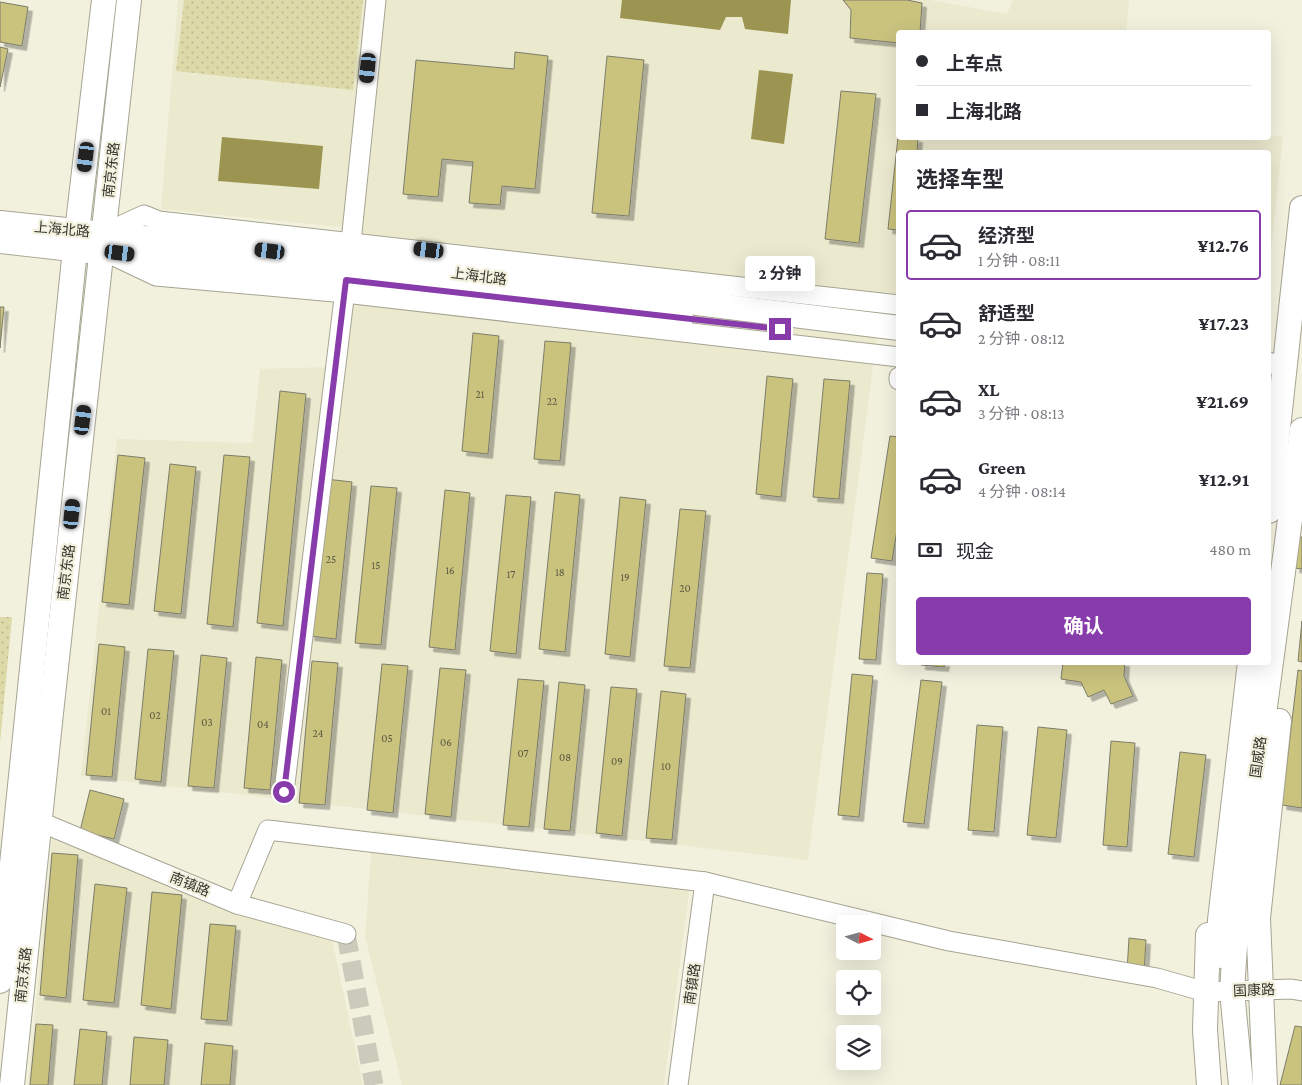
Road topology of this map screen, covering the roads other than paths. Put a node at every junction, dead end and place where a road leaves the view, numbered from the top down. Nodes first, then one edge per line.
1 (104, 0) edge
2 (129, 0) edge
3 (376, 0) edge
4 (1302, 208) edge
5 (0, 223) edge
6 (76, 240) junction
7 (0, 241) edge
8 (104, 242) junction
9 (348, 268) junction
10 (896, 305) edge
11 (896, 328) edge
12 (896, 342) edge
13 (896, 357) edge
14 (1280, 386) edge
15 (1302, 430) edge
16 (1271, 488) edge
17 (1302, 500) edge
18 (1271, 662) edge
19 (1236, 665) edge
20 (1250, 665) edge
21 (1271, 665) edge
22 (284, 792) dead end
23 (38, 821) junction
24 (705, 882) junction
25 (237, 904) junction
26 (346, 934) dead end
27 (0, 981) edge
28 (1260, 990) junction
29 (1302, 991) edge
30 (1219, 992) junction
31 (12, 1085) edge
32 (678, 1085) edge
33 (1209, 1085) edge
34 (1226, 1085) edge
35 (1241, 1085) edge
36 (1265, 1085) edge

1 - 6 main road, 南京东路
2 - 8 main road, 南京东路
3 - 9 street
4 - 14 main road
5 - 6 main road, 上海北路
6 - 7 main road, 上海北路
6 - 8 main road, 上海北路
6 - 27 main road, 南京东路
8 - 9 main road, 上海北路
8 - 9 street
8 - 23 main road, 南京东路
9 - 10 street
9 - 11 main road, 上海北路
9 - 12 main road, 上海北路
9 - 13 street
9 - 22 street
14 - 16 main road
15 - 18 main road, 国威路
17 - 28 main road
19 - 30 main road
20 - 30 main road, 国威路
21 - 30 main road, 国威路
23 - 25 street, 南镇路
23 - 31 main road, 南京东路
24 - 25 street, 国康路
24 - 30 street, 国康路
24 - 32 street, 南镇路
25 - 26 street, 南镇路
28 - 29 street, 国康路
28 - 30 street, 国康路
28 - 36 main road
30 - 33 main road
30 - 34 main road, 国威路
30 - 35 main road, 国威路

